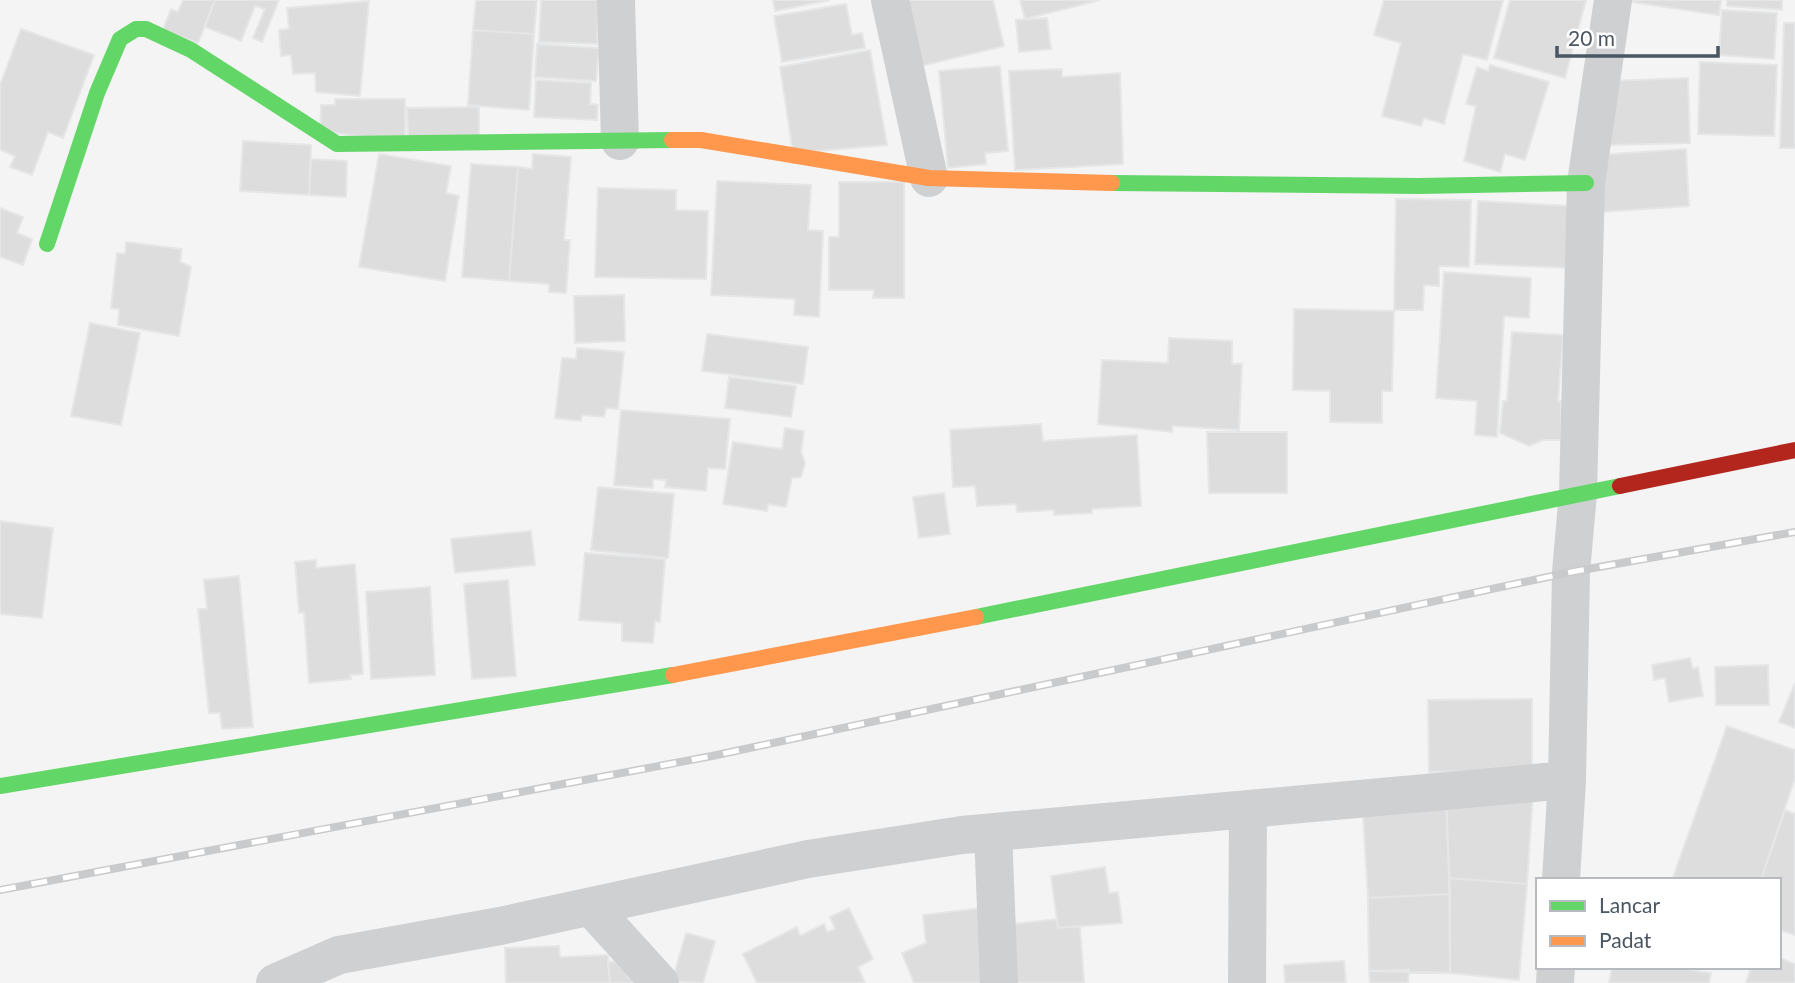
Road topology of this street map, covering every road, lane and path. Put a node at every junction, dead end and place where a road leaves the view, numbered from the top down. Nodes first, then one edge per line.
1 (617, 0) edge
2 (890, 0) edge
3 (1613, 0) edge
4 (620, 141) junction
5 (929, 178) junction
6 (1586, 183) junction
7 (47, 244) dead end
8 (1795, 450) edge
9 (1578, 493) junction
10 (1567, 780) junction
11 (0, 786) edge
12 (1248, 808) junction
13 (993, 832) junction
14 (1561, 878) edge
15 (591, 906) junction
16 (275, 983) edge
17 (660, 983) edge
18 (999, 983) edge
19 (1247, 983) edge

1 - 4 street
2 - 5 street
3 - 6 street
4 - 5 street
4 - 7 street
5 - 6 street
6 - 9 street
8 - 9 street
9 - 10 street
9 - 11 street
10 - 12 street
10 - 14 street
12 - 13 street
12 - 19 street
13 - 15 street
13 - 18 street
15 - 16 street
15 - 17 street

